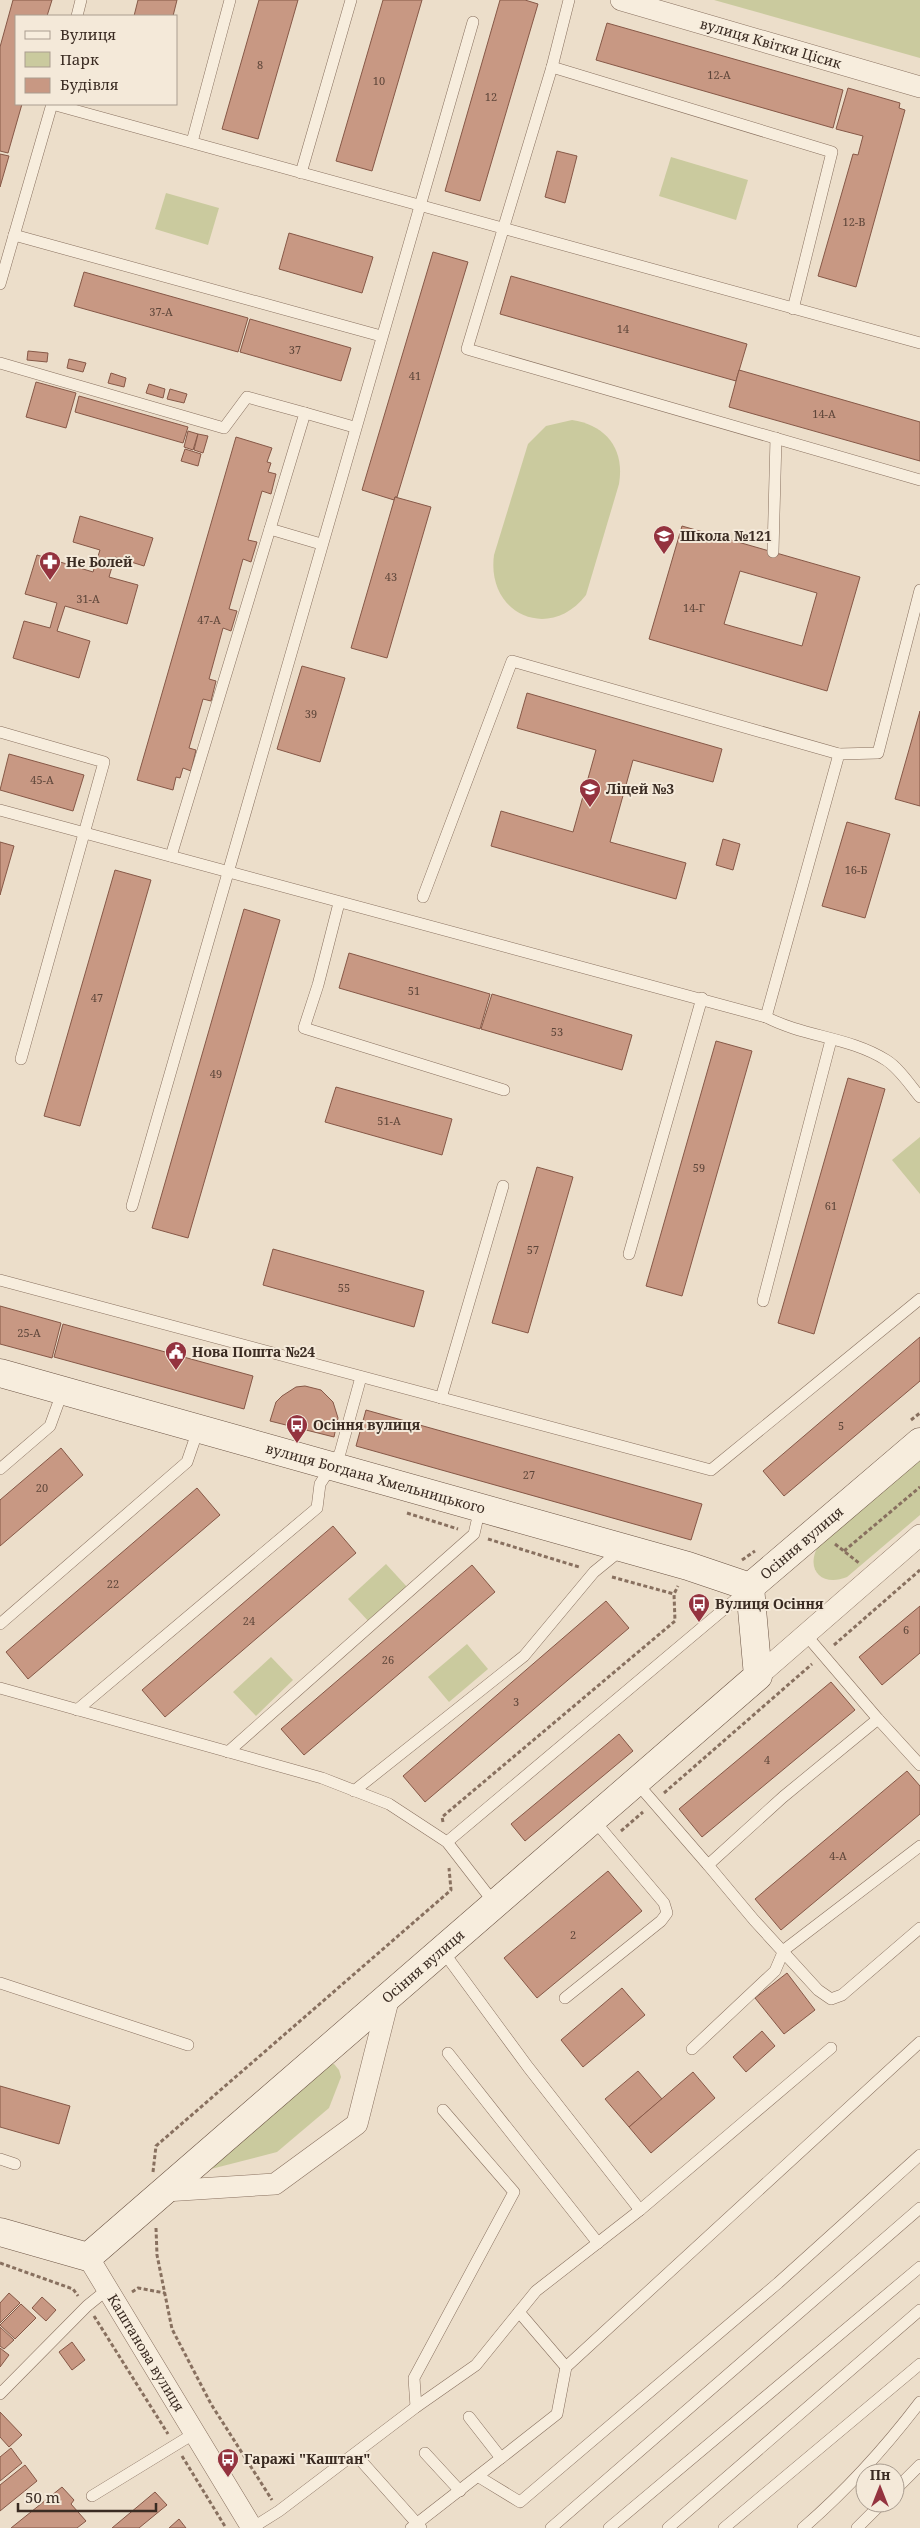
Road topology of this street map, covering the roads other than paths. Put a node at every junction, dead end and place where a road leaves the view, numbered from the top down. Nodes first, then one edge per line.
1 (81, 0) edge
2 (230, 0) edge
3 (351, 0) edge
4 (569, 0) edge
5 (621, 0) edge
6 (76, 15) edge
7 (472, 22) dead end
8 (552, 67) junction
9 (920, 87) edge
10 (52, 105) edge
11 (56, 105) edge
12 (192, 142) junction
13 (301, 173) junction
14 (419, 205) junction
15 (504, 228) junction
16 (14, 235) junction
17 (0, 284) edge
18 (793, 308) junction
19 (381, 336) junction
20 (920, 343) edge
21 (0, 363) edge
22 (305, 413) junction
23 (354, 427) junction
24 (776, 438) junction
25 (920, 480) edge
26 (270, 529) junction
27 (321, 544) junction
28 (773, 552) dead end
29 (920, 590) edge
30 (0, 732) edge
31 (839, 754) junction
32 (0, 810) edge
33 (85, 832) junction
34 (171, 856) junction
35 (227, 872) junction
36 (423, 897) dead end
37 (339, 904) junction
38 (702, 998) junction
39 (766, 1017) junction
40 (831, 1040) junction
41 (21, 1058) dead end
42 (504, 1090) dead end
43 (920, 1097) edge
44 (503, 1186) dead end
45 (132, 1206) dead end
46 (629, 1254) dead end
47 (0, 1280) edge
48 (920, 1299) edge
49 (764, 1301) dead end
50 (0, 1373) edge
51 (361, 1377) junction
52 (63, 1390) junction
53 (441, 1398) junction
54 (198, 1430) junction
55 (920, 1442) edge
56 (330, 1466) junction
57 (0, 1469) edge
58 (480, 1508) junction
59 (920, 1534) edge
60 (622, 1548) junction
61 (750, 1587) junction
62 (0, 1624) edge
63 (806, 1634) junction
64 (758, 1676) junction
65 (0, 1688) edge
66 (77, 1710) junction
67 (878, 1719) junction
68 (228, 1752) junction
69 (920, 1765) edge
70 (354, 1791) junction
71 (645, 1792) junction
72 (594, 1819) junction
73 (447, 1842) junction
74 (920, 1846) edge
75 (708, 1865) junction
76 (496, 1904) junction
77 (920, 1928) edge
78 (442, 1950) junction
79 (784, 1950) junction
80 (0, 1983) edge
81 (389, 1997) junction
82 (565, 1998) dead end
83 (920, 2042) edge
84 (188, 2045) dead end
85 (831, 2048) dead end
86 (692, 2049) dead end
87 (448, 2053) dead end
88 (443, 2110) dead end
89 (920, 2155) edge
90 (0, 2160) edge
91 (15, 2164) dead end
92 (165, 2191) junction
93 (920, 2208) edge
94 (640, 2210) junction
95 (0, 2232) edge
96 (598, 2243) junction
97 (88, 2257) junction
98 (920, 2267) edge
99 (108, 2289) junction
100 (920, 2310) edge
101 (519, 2312) junction
102 (920, 2364) edge
103 (566, 2366) junction
104 (0, 2394) edge
105 (920, 2402) edge
106 (416, 2406) junction
107 (469, 2417) dead end
108 (195, 2433) junction
109 (425, 2453) dead end
110 (355, 2454) junction
111 (501, 2458) junction
112 (920, 2465) edge
113 (479, 2477) junction
114 (905, 2480) edge
115 (460, 2491) junction
116 (92, 2496) dead end
117 (872, 2513) edge
118 (416, 2527) edge
119 (252, 2528) edge
120 (550, 2528) edge
121 (609, 2528) edge
122 (668, 2528) edge
123 (724, 2528) edge
124 (803, 2528) edge
125 (857, 2528) edge

1 - 6 lane
2 - 12 lane
3 - 13 lane
4 - 8 lane
5 - 9 street, вулиця Квітки Цісик
7 - 14 lane
8 - 15 lane
8 - 18 lane
10 - 16 lane
11 - 12 lane
12 - 13 lane
13 - 14 lane
14 - 15 lane
14 - 19 lane
15 - 18 lane
15 - 24 lane
16 - 17 lane
16 - 19 lane
18 - 20 lane
19 - 23 lane
21 - 22 lane
22 - 23 lane
22 - 26 lane
23 - 27 lane
24 - 25 lane
24 - 28 lane
26 - 27 lane
26 - 34 lane
27 - 35 lane
29 - 31 lane
30 - 33 lane
31 - 36 lane
31 - 39 lane
32 - 33 lane
33 - 34 lane
33 - 41 lane
34 - 35 lane
35 - 37 lane
35 - 45 lane
37 - 38 lane
37 - 42 lane
38 - 39 lane
38 - 46 lane
39 - 40 lane
40 - 43 lane
40 - 49 lane
44 - 53 lane
47 - 51 lane
48 - 53 lane
50 - 52 street, вулиця Богдана Хмельницького
51 - 53 lane
51 - 56 lane
52 - 54 street, вулиця Богдана Хмельницького
52 - 57 lane
54 - 56 street, вулиця Богдана Хмельницького
54 - 62 lane
55 - 61 street, Осіння вулиця
56 - 58 street, вулиця Богдана Хмельницького
56 - 66 lane
58 - 60 street, вулиця Богдана Хмельницького
58 - 68 lane
59 - 63 street, Осіння вулиця
60 - 61 street, вулиця Богдана Хмельницького
60 - 70 lane
61 - 64 street, Осіння вулиця
61 - 73 lane
63 - 64 street, Осіння вулиця
63 - 67 lane
64 - 71 street, Осіння вулиця
65 - 66 lane
66 - 68 lane
67 - 69 lane
67 - 75 lane
68 - 70 lane
70 - 73 lane
71 - 72 street, Осіння вулиця
71 - 75 lane
72 - 76 street, Осіння вулиця
72 - 82 lane
73 - 76 lane
74 - 79 lane
75 - 79 lane
76 - 78 street, Осіння вулиця
77 - 79 lane
78 - 81 street, Осіння вулиця
78 - 94 lane
79 - 86 lane
80 - 84 lane
81 - 92 street, Осіння вулиця
81 - 92 street
83 - 103 lane
85 - 94 lane
87 - 96 lane
88 - 106 lane
89 - 113 lane
90 - 91 lane
92 - 97 street, Осіння вулиця
93 - 120 lane
94 - 96 lane
95 - 97 street
96 - 101 lane
97 - 99 street, Каштанова вулиця
98 - 121 lane
99 - 104 lane
99 - 108 street, Каштанова вулиця
100 - 122 lane
101 - 103 lane
101 - 106 lane
102 - 123 lane
103 - 111 lane
105 - 124 lane
106 - 110 lane
107 - 111 lane
108 - 116 lane
108 - 119 street, Каштанова вулиця
109 - 115 lane
110 - 118 lane
110 - 119 lane
111 - 113 lane
112 - 114 lane
113 - 115 lane
115 - 118 lane
117 - 125 lane

